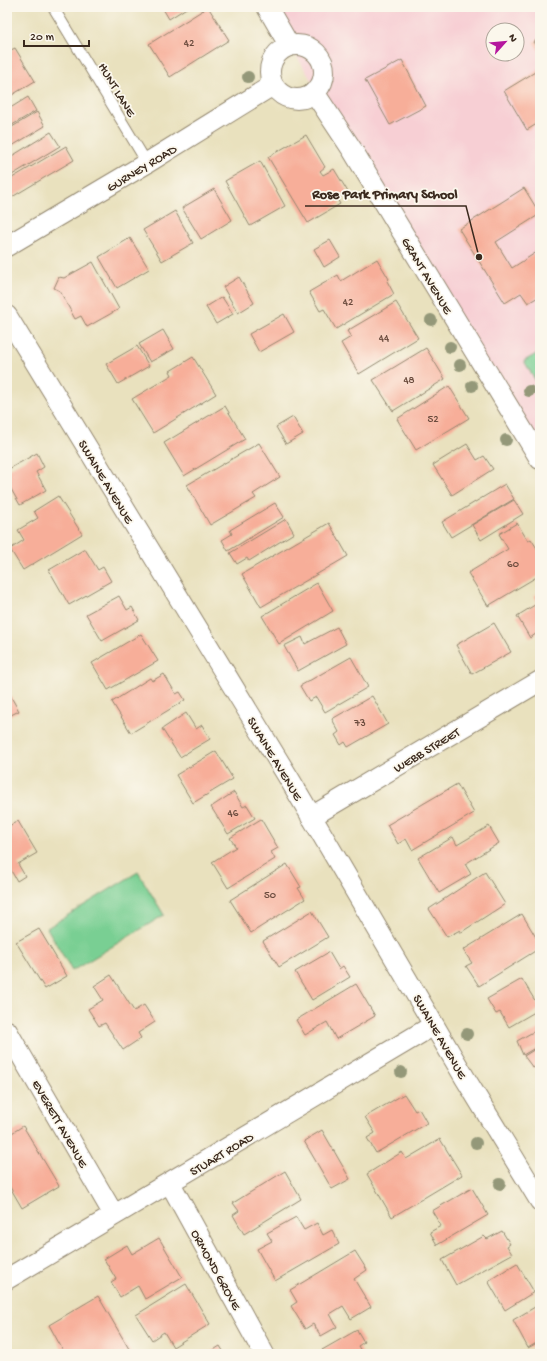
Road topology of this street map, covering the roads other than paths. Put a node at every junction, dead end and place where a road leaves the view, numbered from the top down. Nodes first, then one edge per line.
1 (53, 7) edge
2 (266, 7) edge
3 (289, 45) junction
4 (273, 85) junction
5 (314, 92) junction
6 (147, 163) junction
7 (7, 246) edge
8 (7, 316) edge
9 (540, 459) edge
10 (540, 681) edge
11 (311, 817) junction
12 (434, 1025) junction
13 (7, 1031) edge
14 (170, 1183) junction
15 (540, 1201) edge
16 (114, 1216) junction
17 (7, 1279) edge
18 (264, 1354) edge

1 - 6 lane, HUNT LANE
2 - 3 street
3 - 4 street
3 - 5 street
4 - 5 street
4 - 6 street, GURNEY ROAD
5 - 9 street, GRANT AVENUE
6 - 7 street, GURNEY ROAD
8 - 11 street, SWAINE AVENUE
10 - 11 street, WEBB STREET
11 - 12 street, SWAINE AVENUE
12 - 14 street, STUART ROAD
12 - 15 street, SWAINE AVENUE
13 - 16 street, EVERETT AVENUE
14 - 16 street, STUART ROAD
14 - 18 street, ORMOND GROVE
16 - 17 street, STUART ROAD

